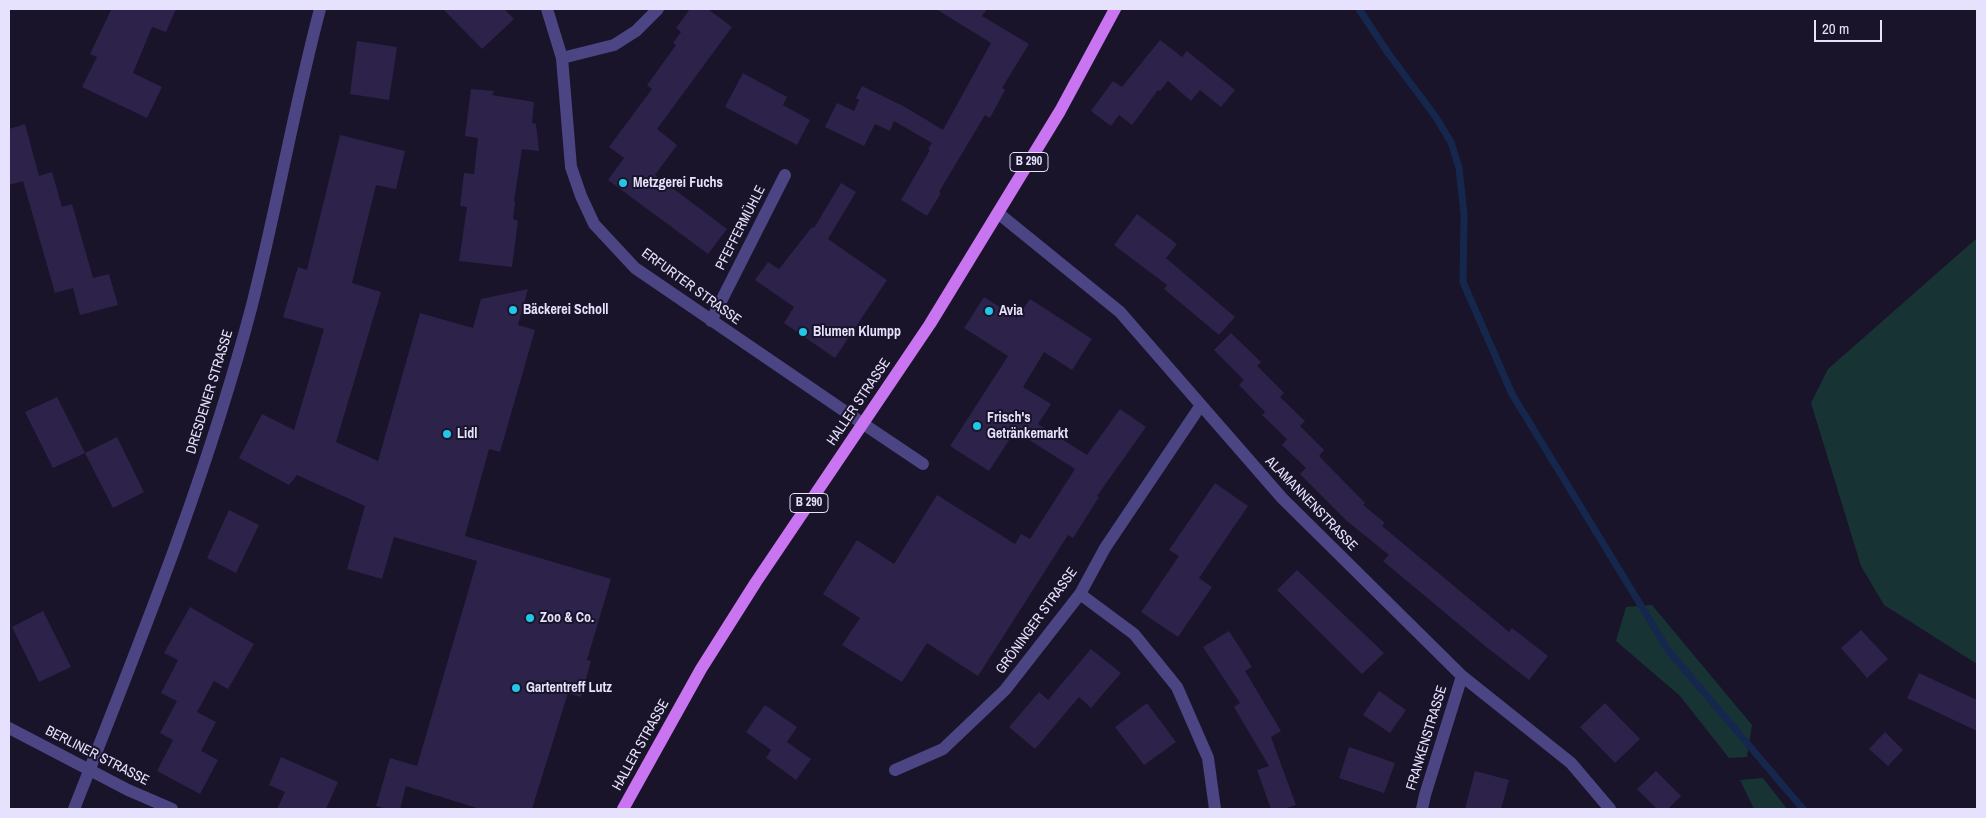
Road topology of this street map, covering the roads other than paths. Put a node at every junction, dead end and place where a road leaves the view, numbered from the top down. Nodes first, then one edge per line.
1 (320, 9) edge
2 (547, 9) edge
3 (658, 9) edge
4 (1115, 9) edge
5 (562, 58) junction
6 (785, 175) dead end
7 (998, 213) junction
8 (711, 321) junction
9 (1201, 405) junction
10 (862, 423) junction
11 (924, 464) dead end
12 (1080, 594) junction
13 (1462, 676) junction
14 (9, 728) edge
15 (895, 770) dead end
16 (89, 771) junction
17 (74, 809) edge
18 (172, 809) edge
19 (623, 809) edge
20 (1215, 809) edge
21 (1422, 809) edge
22 (1610, 809) edge

1 - 16 street, DRESDENER STRASSE
2 - 5 street, ERFURTER STRASSE
3 - 5 street
4 - 7 main road, HALLER STRASSE / B 290
5 - 8 street, ERFURTER STRASSE
6 - 8 street, PFEFFERMÜHLE
7 - 9 street, ALAMANNENSTRASSE
7 - 10 main road, HALLER STRASSE / B 290
8 - 10 street, ERFURTER STRASSE
9 - 12 street, GRÖNINGER STRASSE
9 - 13 street, ALAMANNENSTRASSE
10 - 11 street, ERFURTER STRASSE
10 - 19 main road, HALLER STRASSE / B 290
12 - 15 street, GRÖNINGER STRASSE
12 - 20 street
13 - 21 street, FRANKENSTRASSE
13 - 22 street, ALAMANNENSTRASSE
14 - 16 street, BERLINER STRASSE
16 - 17 street, DRESDENER STRASSE
16 - 18 street, BERLINER STRASSE

